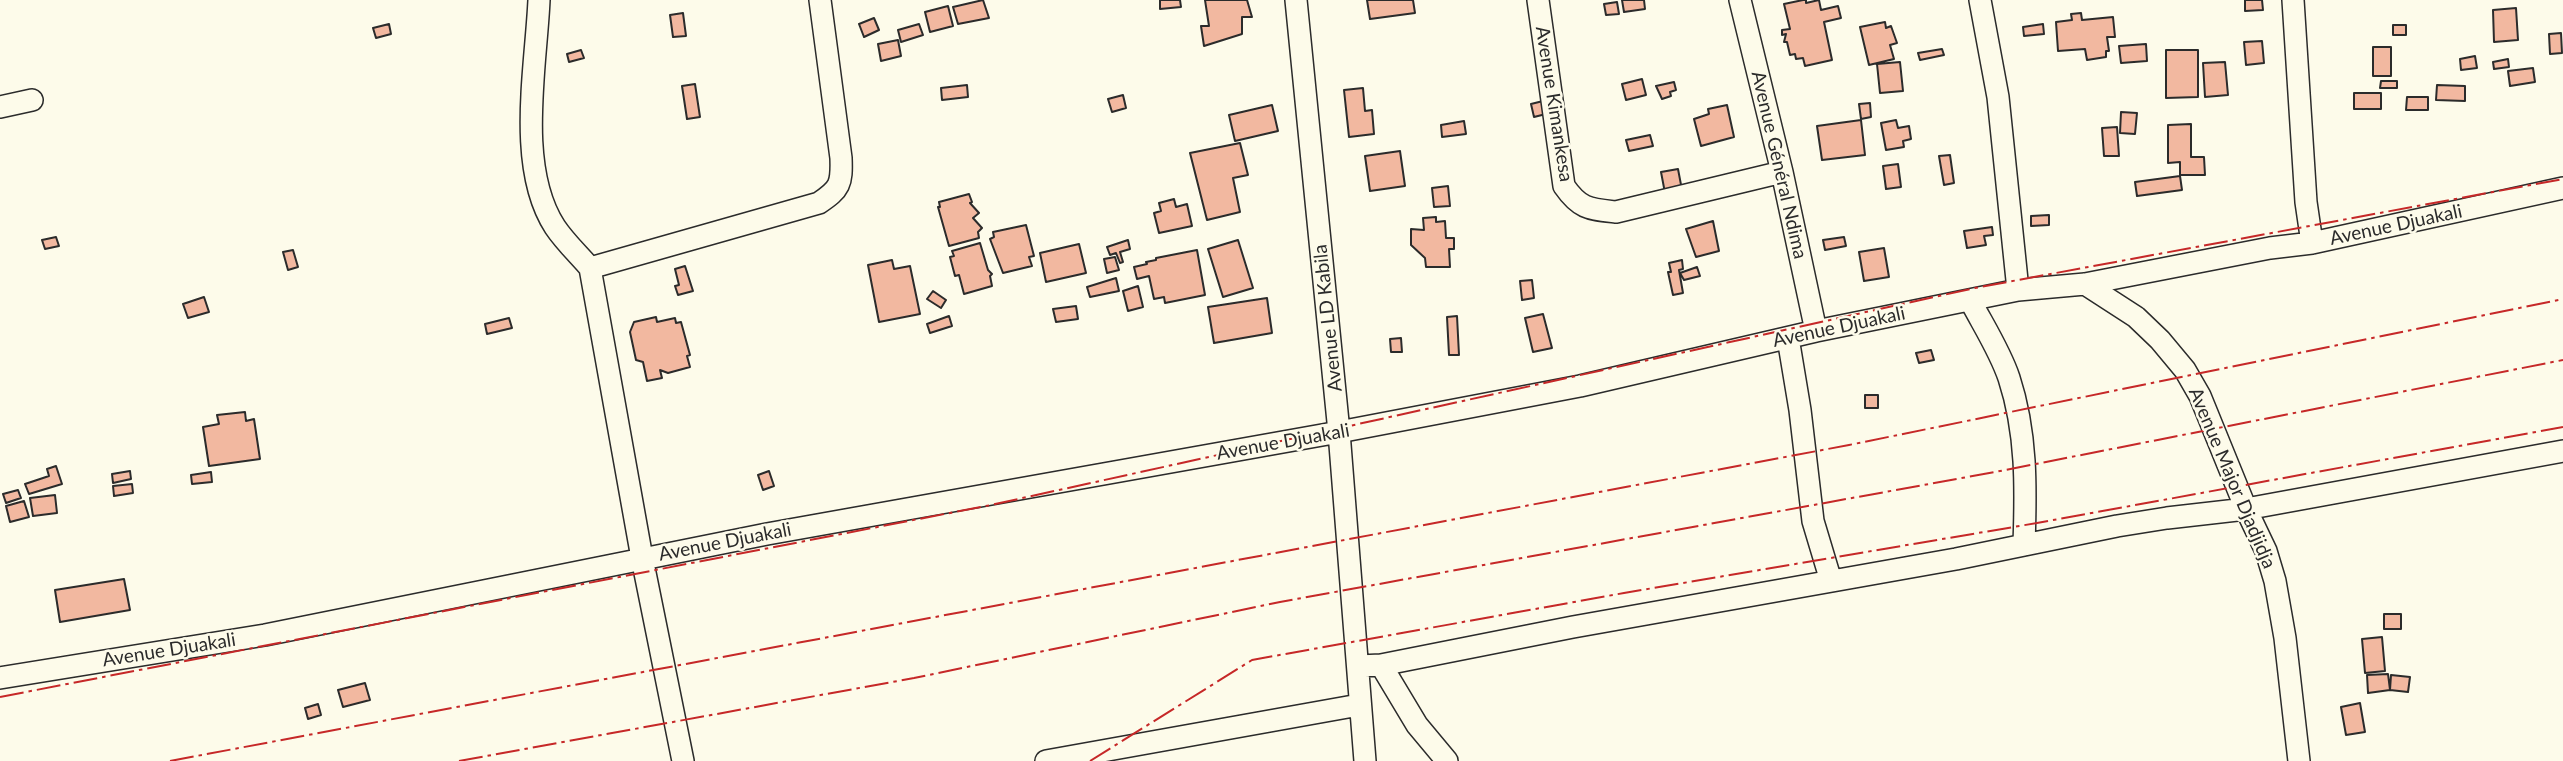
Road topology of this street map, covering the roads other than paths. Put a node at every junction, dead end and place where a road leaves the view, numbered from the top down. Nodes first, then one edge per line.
1 (539, 0) edge
2 (820, 0) edge
3 (1296, 0) edge
4 (1538, 0) edge
5 (1740, 0) edge
6 (1980, 0) edge
7 (2293, 0) edge
8 (32, 100) dead end
9 (0, 107) edge
10 (1783, 172) junction
11 (2563, 188) edge
12 (2312, 243) junction
13 (590, 268) junction
14 (2085, 284) junction
15 (2018, 290) junction
16 (1970, 300) junction
17 (1816, 331) junction
18 (1788, 338) junction
19 (1339, 432) junction
20 (2563, 451) edge
21 (2246, 509) junction
22 (2024, 545) junction
23 (642, 558) junction
24 (1831, 581) junction
25 (1381, 665) junction
26 (1359, 666) junction
27 (0, 678) edge
28 (1359, 705) junction
29 (683, 761) edge
30 (1046, 761) edge
31 (1365, 761) edge
32 (1447, 761) edge
33 (2299, 761) edge

1 - 13 street
2 - 13 street
3 - 19 street, Avenue LD Kabila
4 - 10 street, Avenue Kimankesa
5 - 10 street, Avenue Général Ndima
6 - 15 street
7 - 12 street
8 - 9 street
10 - 17 street, Avenue Général Ndima
11 - 12 street, Avenue Djuakali
12 - 14 street, Avenue Djuakali
13 - 23 street
14 - 15 street, Avenue Djuakali
14 - 21 street, Avenue Major Djadjidja
15 - 16 street, Avenue Djuakali
16 - 17 street, Avenue Djuakali
16 - 22 street
17 - 18 street, Avenue Djuakali
18 - 19 street, Avenue Djuakali
18 - 24 street
19 - 23 street, Avenue Djuakali
19 - 26 street, Avenue LD Kabila
20 - 21 street
21 - 22 street
21 - 33 street, Avenue Major Djadjidja
22 - 24 street
23 - 27 street, Avenue Djuakali
23 - 29 street
24 - 25 street
25 - 26 street
25 - 32 street
26 - 28 street, Avenue LD Kabila
28 - 30 street
28 - 31 street, Avenue LD Kabila

